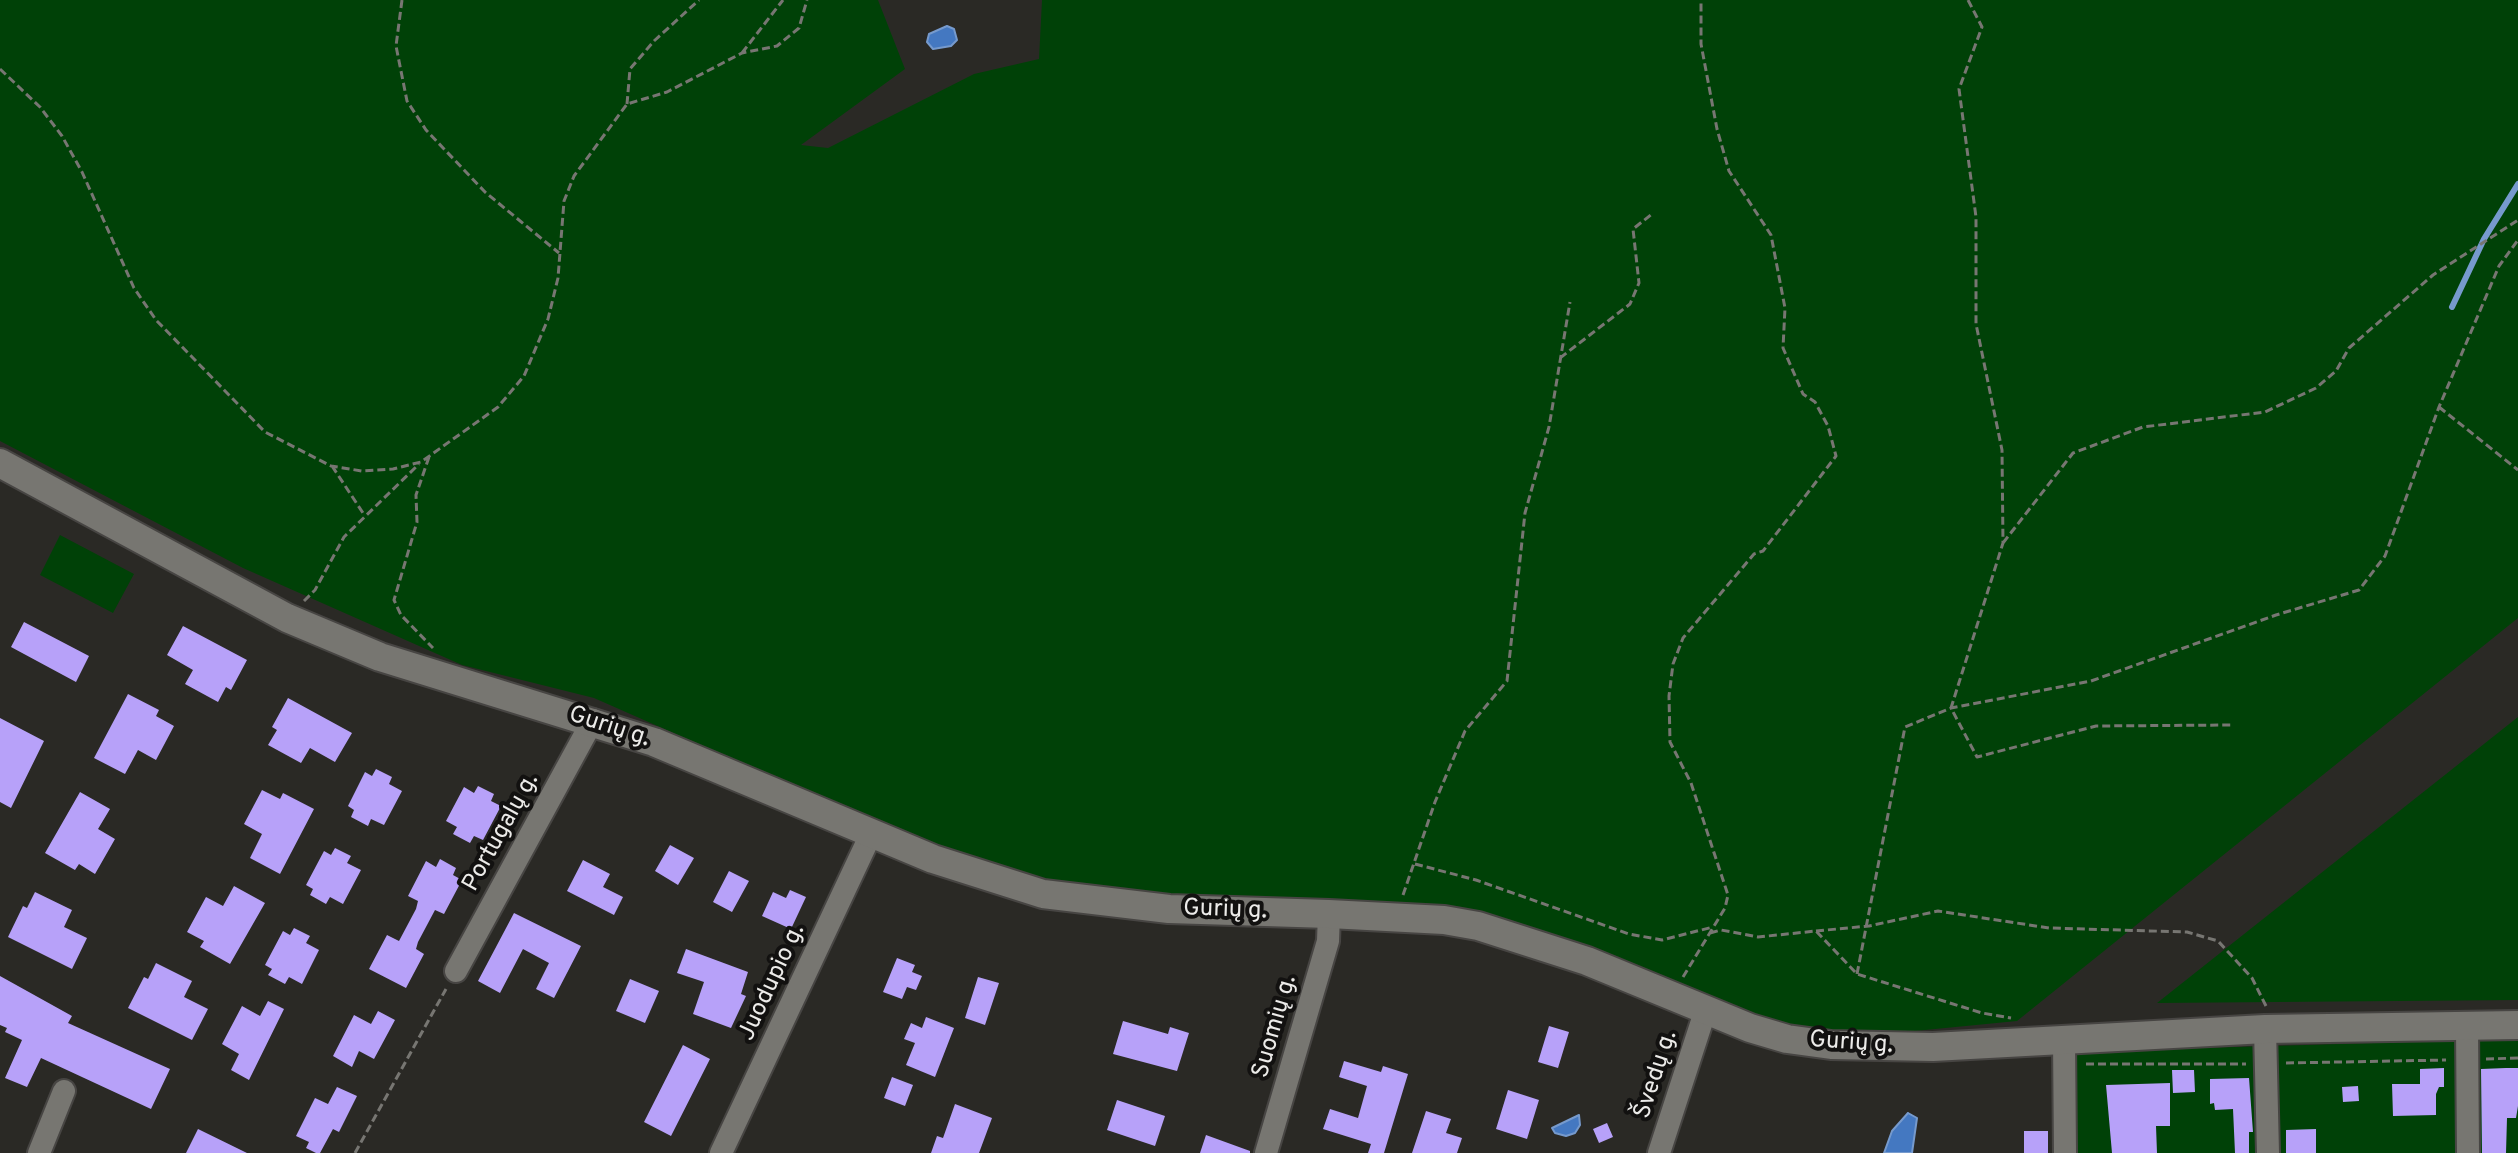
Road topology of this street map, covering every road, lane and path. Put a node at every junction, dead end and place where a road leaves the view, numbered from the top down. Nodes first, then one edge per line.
1 (402, 0) edge
2 (699, 0) edge
3 (783, 0) edge
4 (807, 0) edge
5 (1701, 0) edge
6 (1968, 0) edge
7 (742, 53) junction
8 (0, 69) edge
9 (627, 104) junction
10 (1652, 214) dead end
11 (2518, 220) edge
12 (2518, 240) edge
13 (559, 253) junction
14 (1570, 302) dead end
15 (1560, 358) junction
16 (2439, 407) junction
17 (429, 456) junction
18 (421, 462) junction
19 (0, 463) edge
20 (331, 466) junction
21 (2518, 470) edge
22 (365, 516) junction
23 (2003, 543) junction
24 (291, 595) dead end
25 (441, 656) dead end
26 (1951, 708) junction
27 (593, 720) junction
28 (2233, 725) dead end
29 (871, 834) junction
30 (1414, 864) junction
31 (1329, 914) junction
32 (1396, 918) junction
33 (1869, 926) junction
34 (1713, 927) junction
35 (1816, 931) junction
36 (1709, 933) junction
37 (456, 971) joint
38 (1857, 974) junction
39 (1670, 997) junction
40 (1705, 1012) junction
41 (2518, 1025) edge
42 (2467, 1026) junction
43 (2272, 1029) junction
44 (2030, 1041) junction
45 (2064, 1049) junction
46 (2518, 1058) edge
47 (2468, 1060) junction
48 (2266, 1064) junction
49 (64, 1091) dead end
50 (39, 1153) edge
51 (355, 1153) edge
52 (721, 1153) edge
53 (1266, 1153) edge
54 (1659, 1153) edge
55 (2065, 1153) edge
56 (2268, 1153) edge
57 (2468, 1153) edge

1 - 13 path
2 - 9 path
3 - 7 path
4 - 7 path
5 - 34 path
6 - 23 path
7 - 9 path
8 - 20 path
9 - 13 path
10 - 15 path
11 - 23 path
12 - 16 path
13 - 17 path
14 - 15 path
15 - 30 path
16 - 21 path
16 - 26 path
17 - 18 path
17 - 25 path
18 - 20 path
18 - 22 path
19 - 27 street, Gurių g.
20 - 22 path
22 - 24 path
23 - 26 path
26 - 28 path
26 - 33 path
27 - 29 street, Gurių g.
27 - 37 street, Portugalų g.
29 - 31 street, Gurių g.
29 - 52 street, Juodupio g.
30 - 32 path
30 - 34 path
31 - 32 street, Gurių g.
31 - 53 street, Suomių g.
32 - 39 street, Gurių g.
33 - 35 path
33 - 38 path
33 - 43 path
34 - 36 path
35 - 36 path
35 - 38 path
36 - 39 path
37 - 51 path
38 - 44 path
39 - 40 street, Gurių g.
40 - 44 street, Gurių g.
40 - 54 street, Švedų g.
41 - 42 street, Gurių g.
42 - 43 street, Gurių g.
42 - 47 street
43 - 45 street, Gurių g.
43 - 48 street
44 - 45 street, Gurių g.
45 - 48 path
45 - 55 street
46 - 47 path
47 - 48 path
47 - 57 street
48 - 56 street
49 - 50 street

